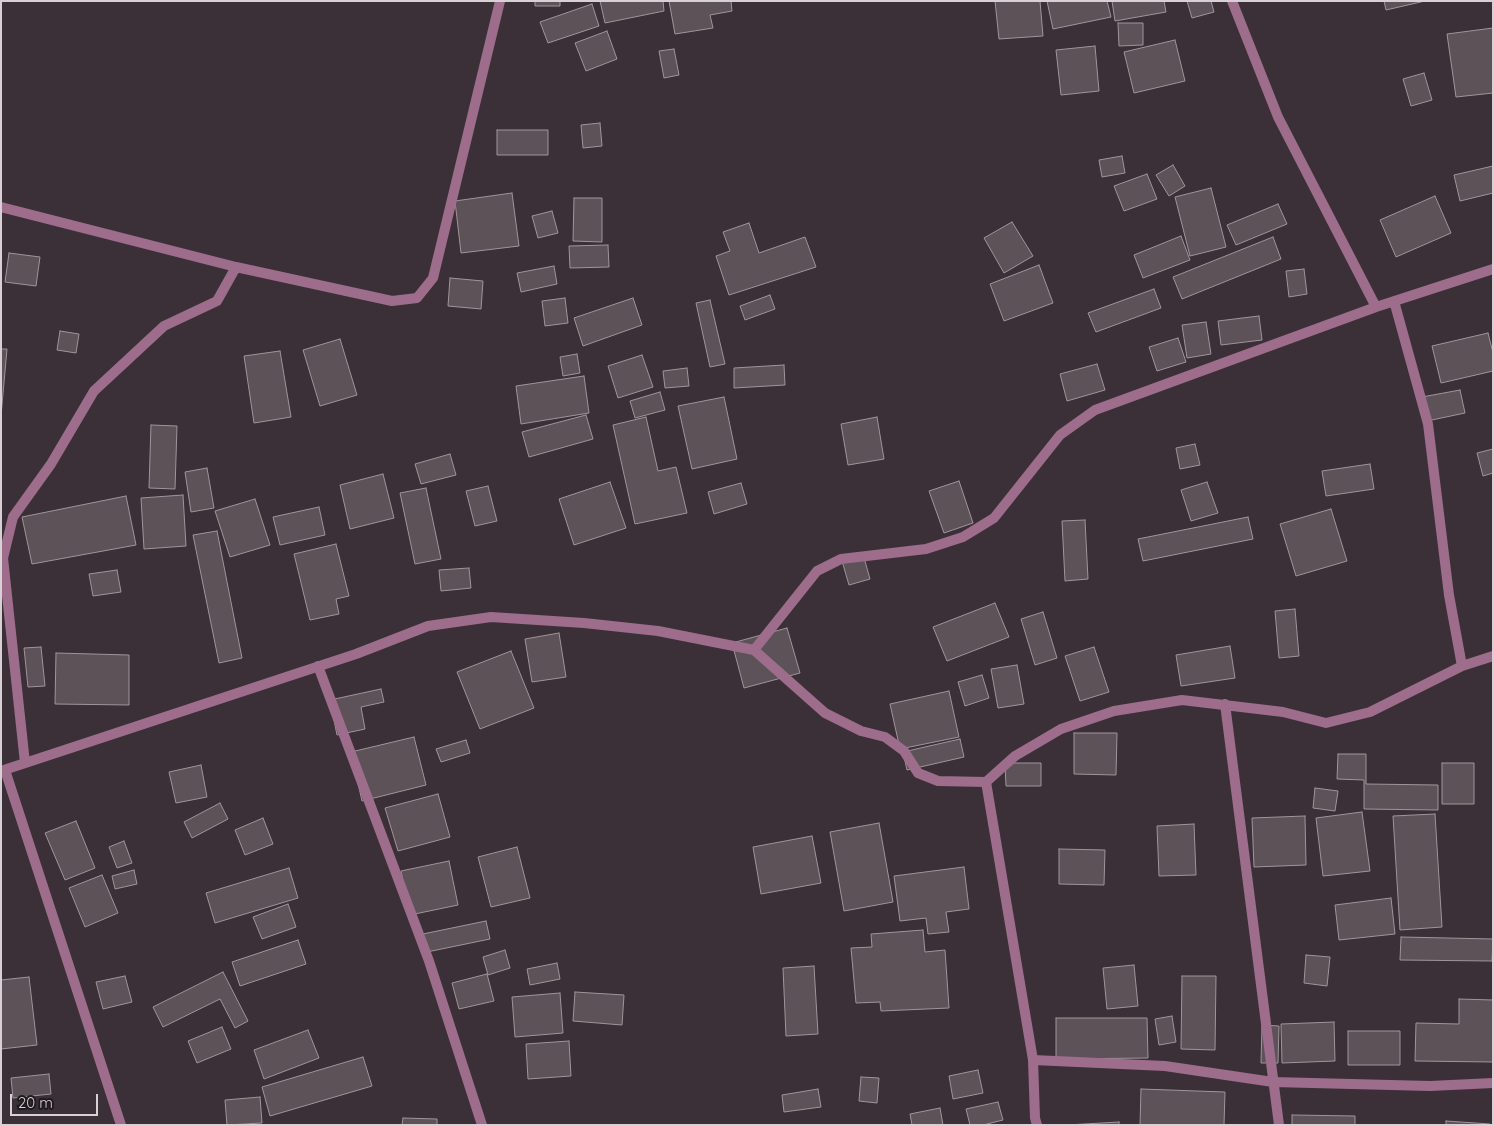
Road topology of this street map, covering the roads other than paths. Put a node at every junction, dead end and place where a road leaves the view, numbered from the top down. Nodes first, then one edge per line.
1 (500, 1) edge
2 (1232, 1) edge
3 (1, 207) edge
4 (236, 267) junction
5 (1493, 269) edge
6 (1394, 301) junction
7 (1376, 307) junction
8 (754, 650) junction
9 (1493, 656) edge
10 (318, 666) junction
11 (1462, 666) junction
12 (1226, 704) junction
13 (25, 763) junction
14 (3, 770) edge
15 (986, 782) junction
16 (1033, 1060) junction
17 (1273, 1082) junction
18 (1493, 1083) edge
19 (121, 1125) edge
20 (482, 1125) edge
21 (1037, 1125) edge
22 (1279, 1125) edge

1 - 4 street
2 - 7 street
3 - 4 street
4 - 13 street
5 - 6 street
6 - 7 street
6 - 11 street
7 - 8 street
8 - 10 street
8 - 15 street
9 - 11 street
10 - 13 street
10 - 20 street
11 - 12 street
12 - 15 street
12 - 17 street
13 - 14 street
14 - 19 street
15 - 16 street
16 - 17 street
16 - 21 street
17 - 18 street
17 - 22 street

